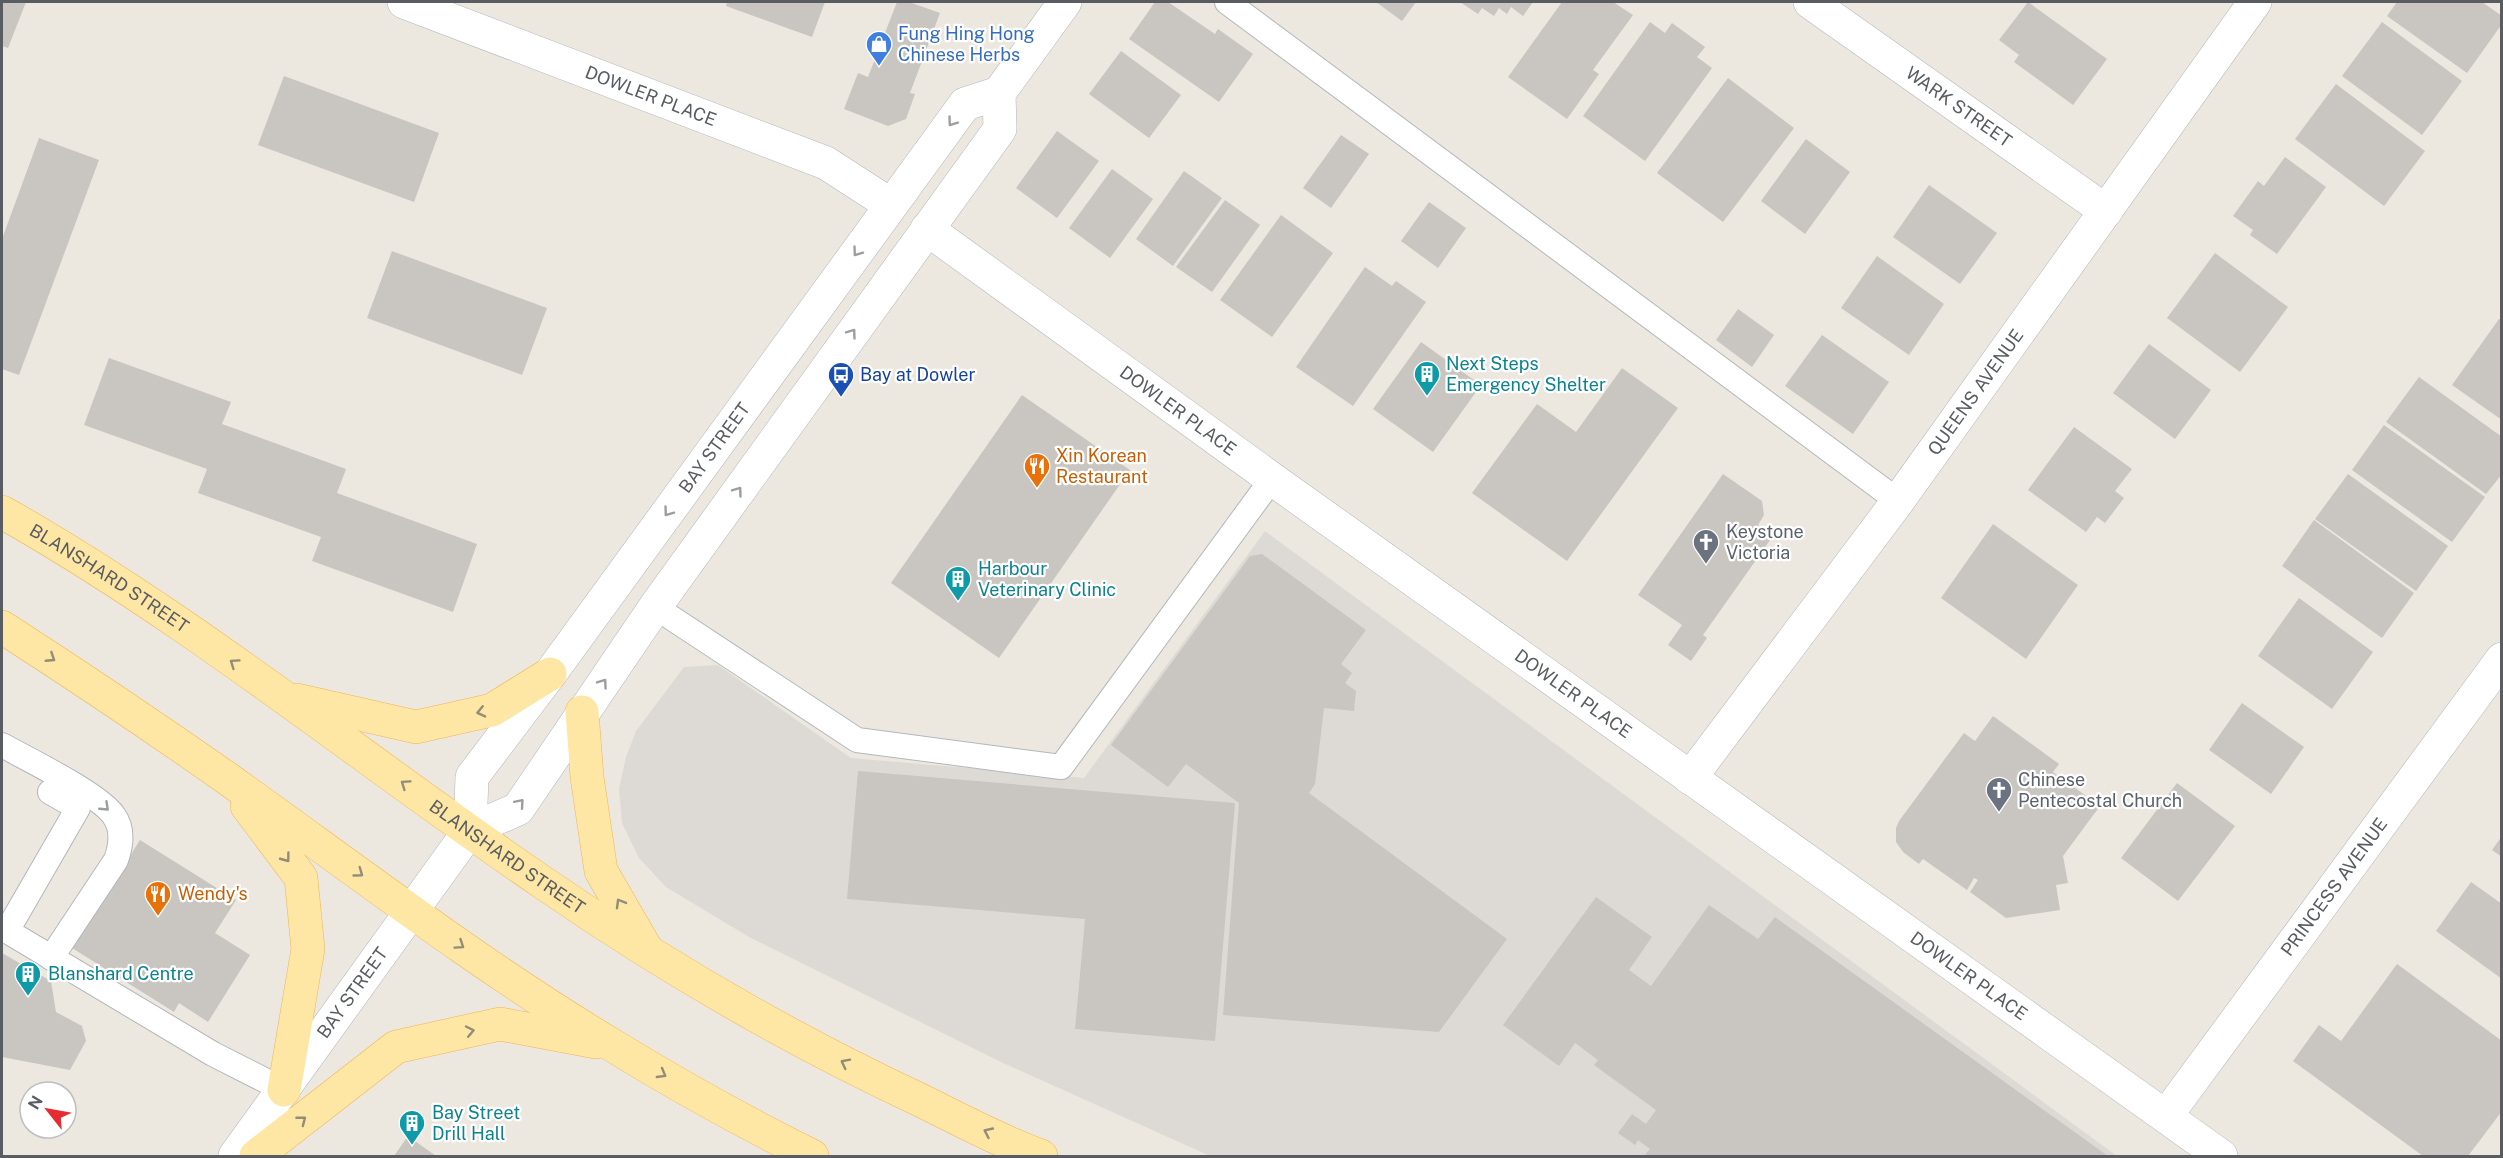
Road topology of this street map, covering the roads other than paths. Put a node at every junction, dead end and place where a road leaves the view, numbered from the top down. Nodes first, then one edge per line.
1 (404, 2) edge
2 (1065, 2) edge
3 (1227, 2) edge
4 (1810, 2) edge
5 (2255, 2) edge
6 (999, 93) junction
7 (891, 205) junction
8 (2106, 211) junction
9 (927, 229) junction
10 (1272, 478) junction
11 (1898, 501) junction
12 (2, 512) edge
13 (655, 607) junction
14 (2, 627) edge
15 (2502, 659) edge
16 (550, 674) junction
17 (282, 697) junction
18 (582, 712) junction
19 (2, 745) edge
20 (2, 763) edge
21 (226, 778) junction
22 (1690, 778) junction
23 (470, 830) junction
24 (412, 912) junction
25 (4, 930) edge
26 (649, 953) junction
27 (51, 958) junction
28 (611, 1045) junction
29 (284, 1090) junction
30 (2166, 1116) junction
31 (235, 1156) edge
32 (256, 1156) edge
33 (812, 1156) edge
34 (1041, 1156) edge
35 (2221, 1156) edge

1 - 7 street, DOWLER PLACE
2 - 6 street
3 - 11 lane
4 - 8 street, WARK STREET
5 - 8 street, QUEENS AVENUE
6 -> 7 street, BAY STREET
6 - 9 street
7 -> 16 street, BAY STREET
8 - 11 street, QUEENS AVENUE
9 - 10 street, DOWLER PLACE
13 -> 9 street
10 - 13 lane
10 - 22 street, DOWLER PLACE
11 - 22 street, QUEENS AVENUE
17 -> 12 main road, BLANSHARD STREET
18 -> 13 street
14 -> 21 main road
15 - 30 street, PRINCESS AVENUE
16 -> 17 main road
16 - 23 street, BAY STREET
23 -> 17 main road, BLANSHARD STREET
23 -> 18 street
26 -> 18 main road
19 -> 27 lane
20 - 25 lane
21 -> 24 main road
21 -> 29 main road
22 - 30 street, DOWLER PLACE
23 - 24 street, BAY STREET
23 - 26 main road, BLANSHARD STREET
24 -> 28 main road
24 - 29 street, BAY STREET
25 - 27 lane
34 -> 26 main road, BLANSHARD STREET
27 - 29 lane
32 -> 28 main road
28 -> 33 main road
29 - 31 street, BAY STREET
30 - 35 street, DOWLER PLACE

